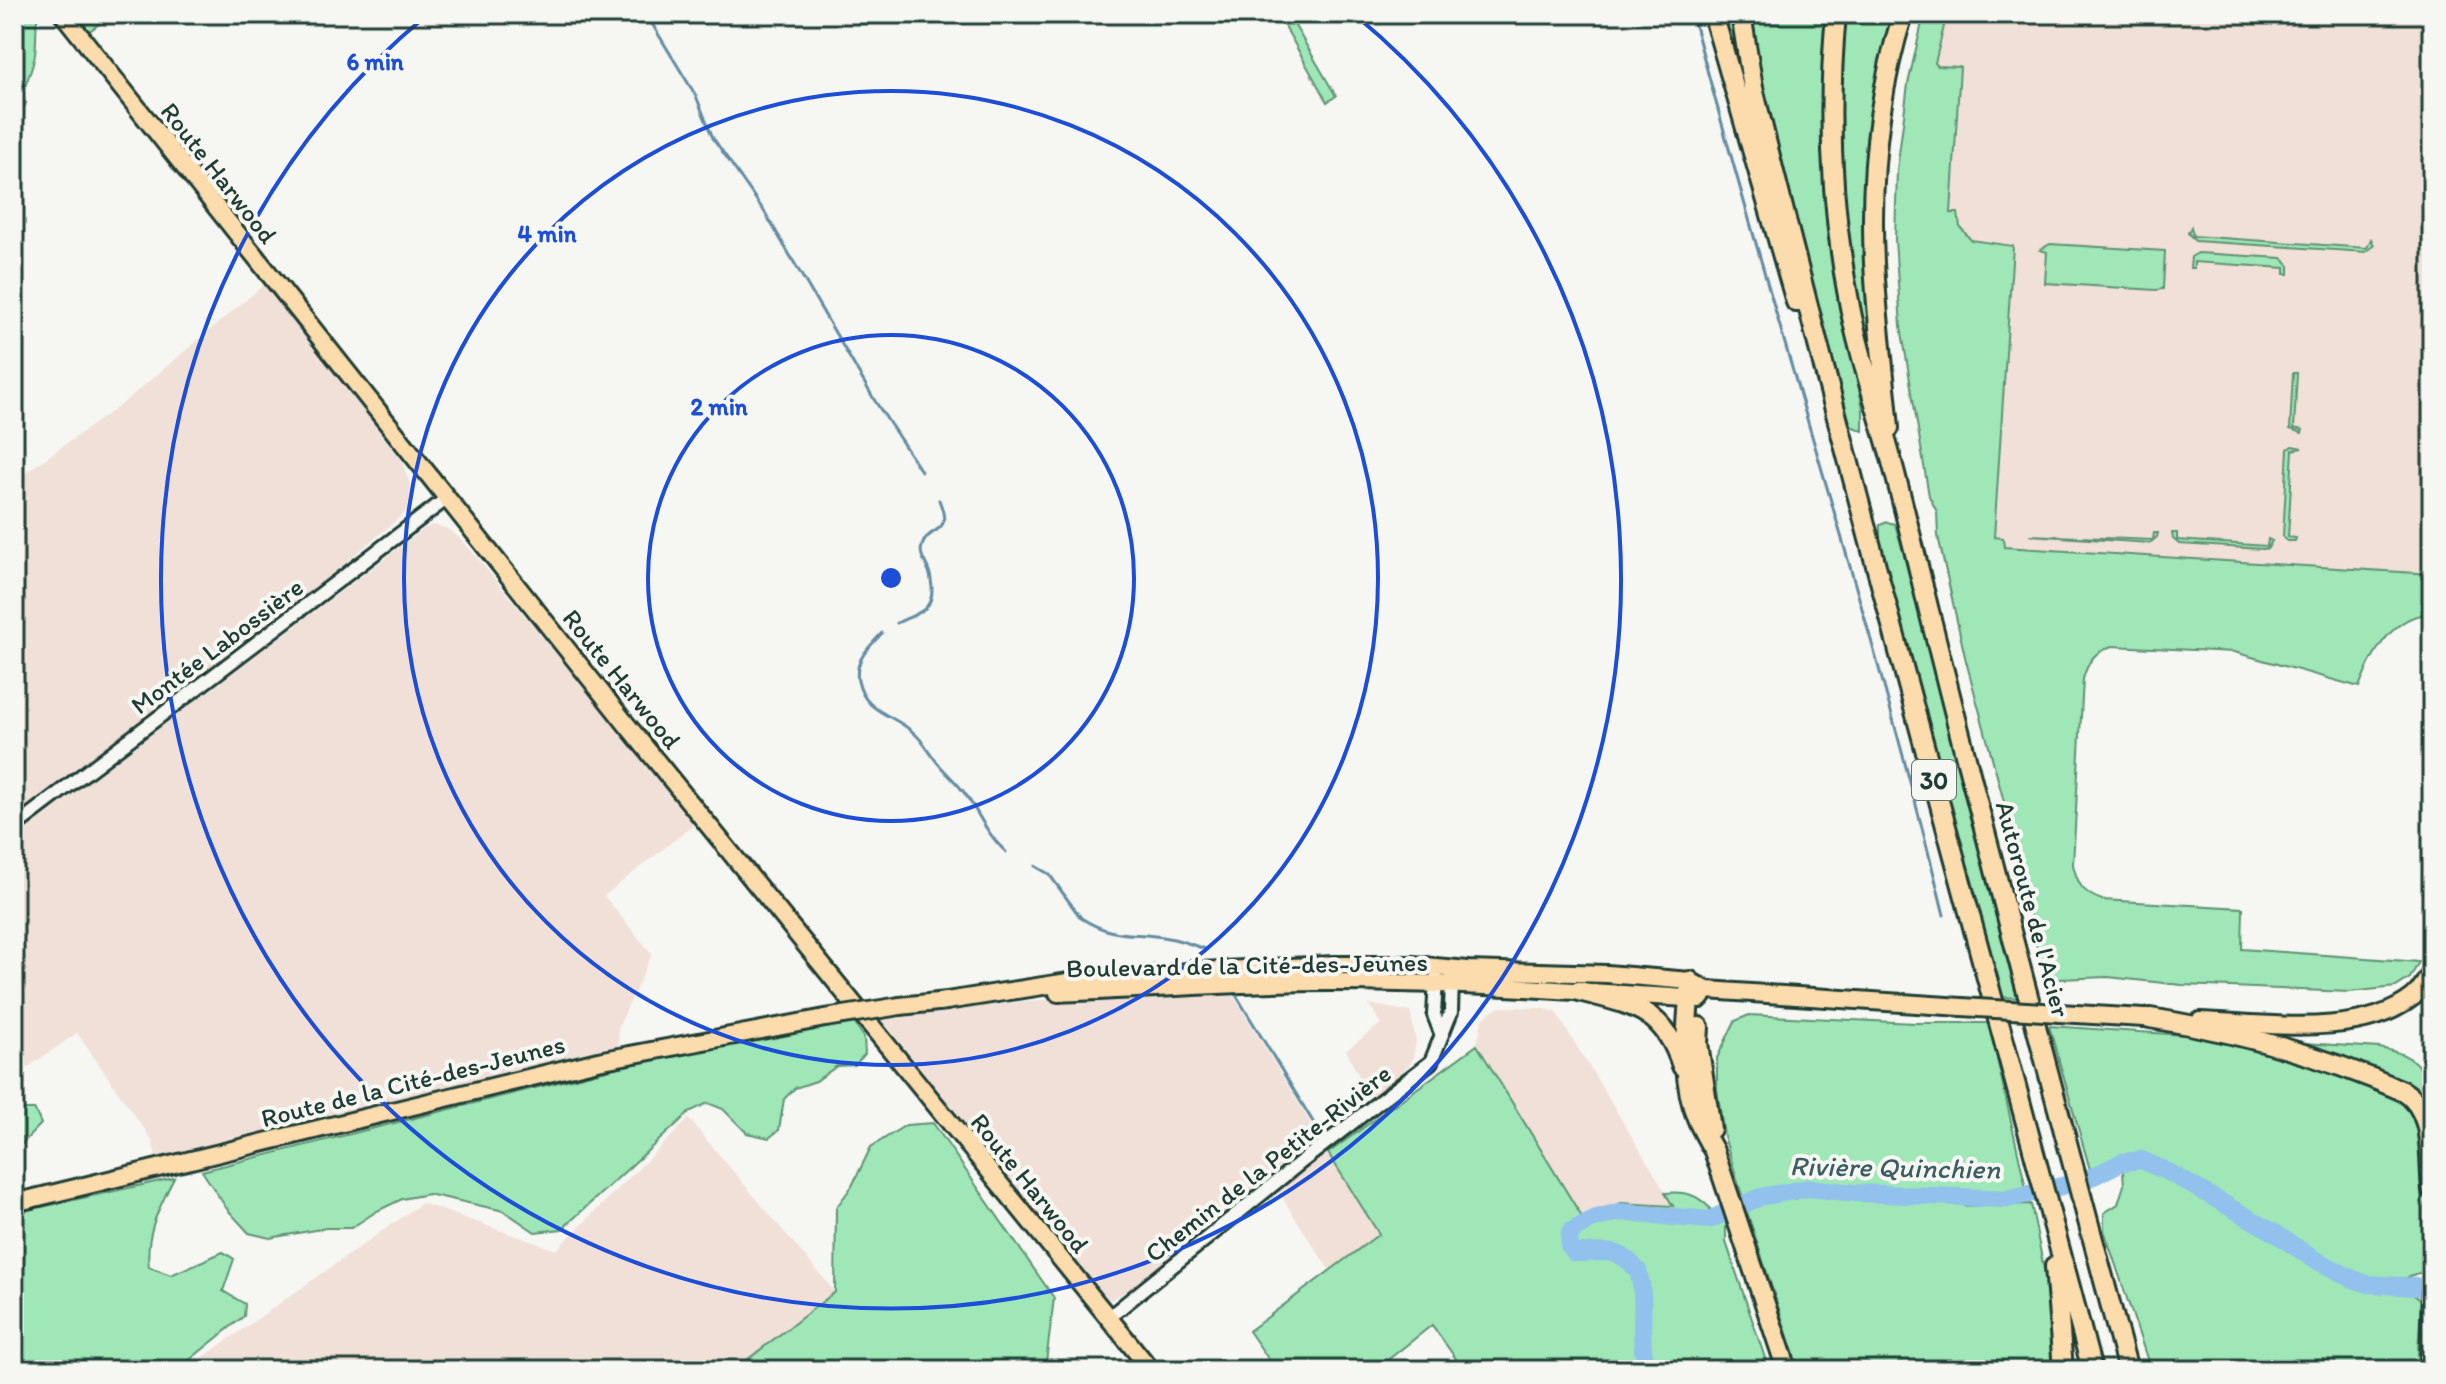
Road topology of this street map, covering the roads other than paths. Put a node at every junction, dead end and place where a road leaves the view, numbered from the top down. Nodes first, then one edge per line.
1 (63, 14) edge
2 (1713, 14) edge
3 (1741, 14) edge
4 (1836, 14) edge
5 (1903, 14) edge
6 (1891, 459) junction
7 (446, 499) junction
8 (1882, 588) junction
9 (14, 827) edge
10 (2432, 972) edge
11 (1444, 976) junction
12 (1579, 991) junction
13 (1697, 992) junction
14 (825, 1018) joint
15 (2150, 1018) junction
16 (1689, 1086) junction
17 (1714, 1151) junction
18 (2432, 1189) edge
19 (14, 1203) edge
20 (2048, 1204) junction
21 (2432, 1292) edge
22 (2432, 1301) edge
23 (1108, 1318) junction
24 (2117, 1331) junction
25 (1151, 1370) edge
26 (1787, 1370) edge
27 (2063, 1370) edge
28 (2092, 1370) edge
29 (2128, 1370) edge
30 (2135, 1370) edge
31 (2430, 1370) edge

1 - 7 main road, Route Harwood
2 - 8 highway
3 - 8 highway
4 - 6 highway
5 - 6 highway
6 - 24 highway, Autoroute de l'Acier / 30
7 - 9 street, Montée Labossière
7 - 23 main road, Route Harwood
8 - 20 highway, 30
10 - 15 main road, Boulevard de la Cité-des-Jeunes
11 - 12 main road, Boulevard de la Cité-des-Jeunes
11 - 13 main road, Boulevard de la Cité-des-Jeunes
11 - 14 main road, Boulevard de la Cité-des-Jeunes, bridge
11 - 23 street, Chemin de la Petite-Rivière
12 - 13 main road, Boulevard de la Cité-des-Jeunes
12 - 16 highway
13 - 15 main road, Boulevard de la Cité-des-Jeunes, bridge
13 - 16 highway
13 - 17 highway
14 - 19 main road, Route de la Cité-des-Jeunes
15 - 18 highway
16 - 17 highway
17 - 26 highway
20 - 27 highway
20 - 28 highway, 30
21 - 22 highway
22 - 31 highway
23 - 25 main road, Route Harwood
24 - 29 highway, Autoroute de l'Acier / 30
24 - 30 highway

